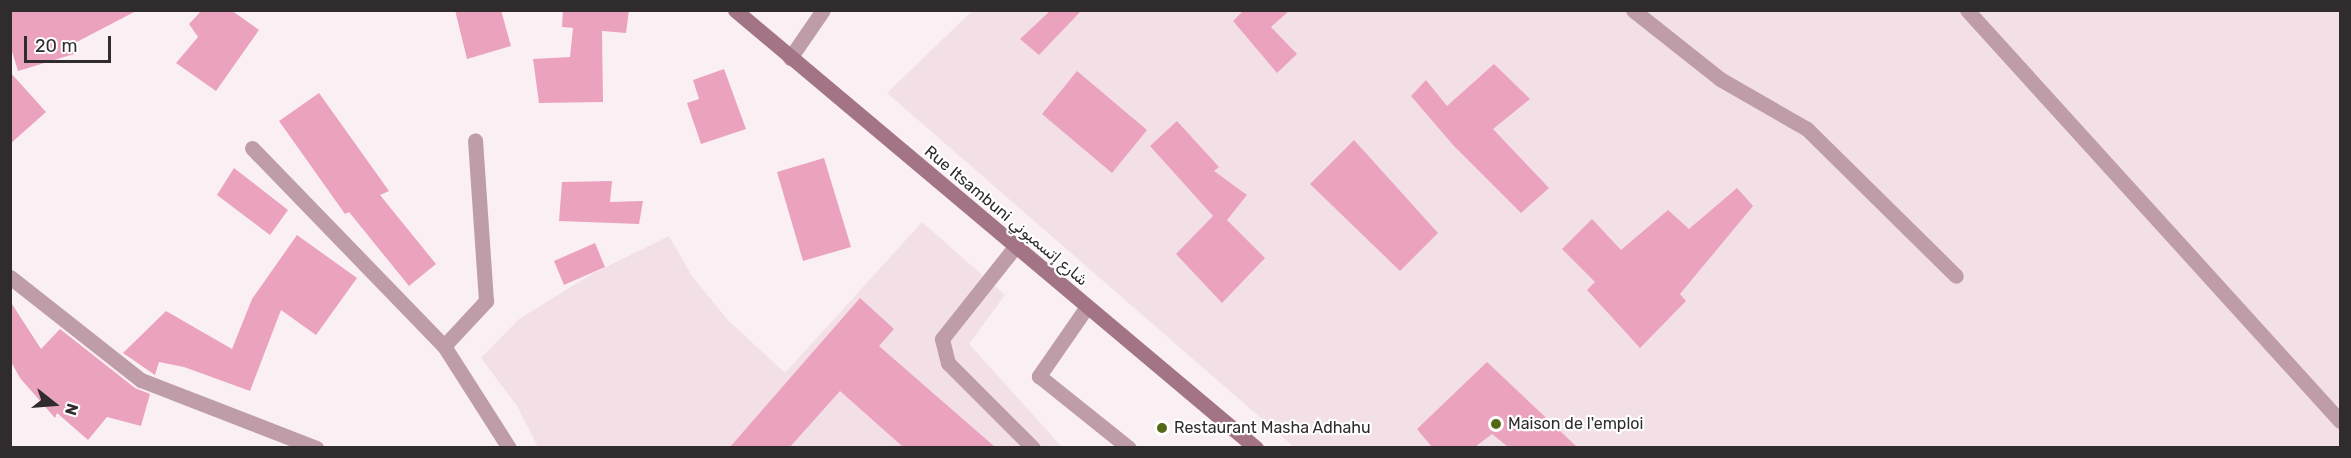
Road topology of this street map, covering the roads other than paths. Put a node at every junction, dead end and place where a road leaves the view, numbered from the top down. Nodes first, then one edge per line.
1 (735, 10) edge
2 (823, 10) edge
3 (1633, 10) edge
4 (1966, 10) edge
5 (790, 58) junction
6 (476, 140) dead end
7 (252, 148) dead end
8 (1014, 248) junction
9 (1956, 276) dead end
10 (10, 277) edge
11 (1086, 308) junction
12 (444, 346) junction
13 (2340, 421) edge
14 (1248, 445) edge
15 (316, 447) edge
16 (509, 447) edge
17 (1033, 447) edge
18 (1129, 447) edge

1 - 5 main road, Rue Itsambuni شارع إتسمبوني
2 - 5 street
3 - 9 street
4 - 13 street
5 - 8 main road, Rue Itsambuni شارع إتسمبوني
6 - 12 street
7 - 12 street
8 - 11 main road, Rue Itsambuni شارع إتسمبوني
8 - 17 street
10 - 15 street
11 - 14 main road, Rue Itsambuni شارع إتسمبوني
11 - 18 street
12 - 16 street

